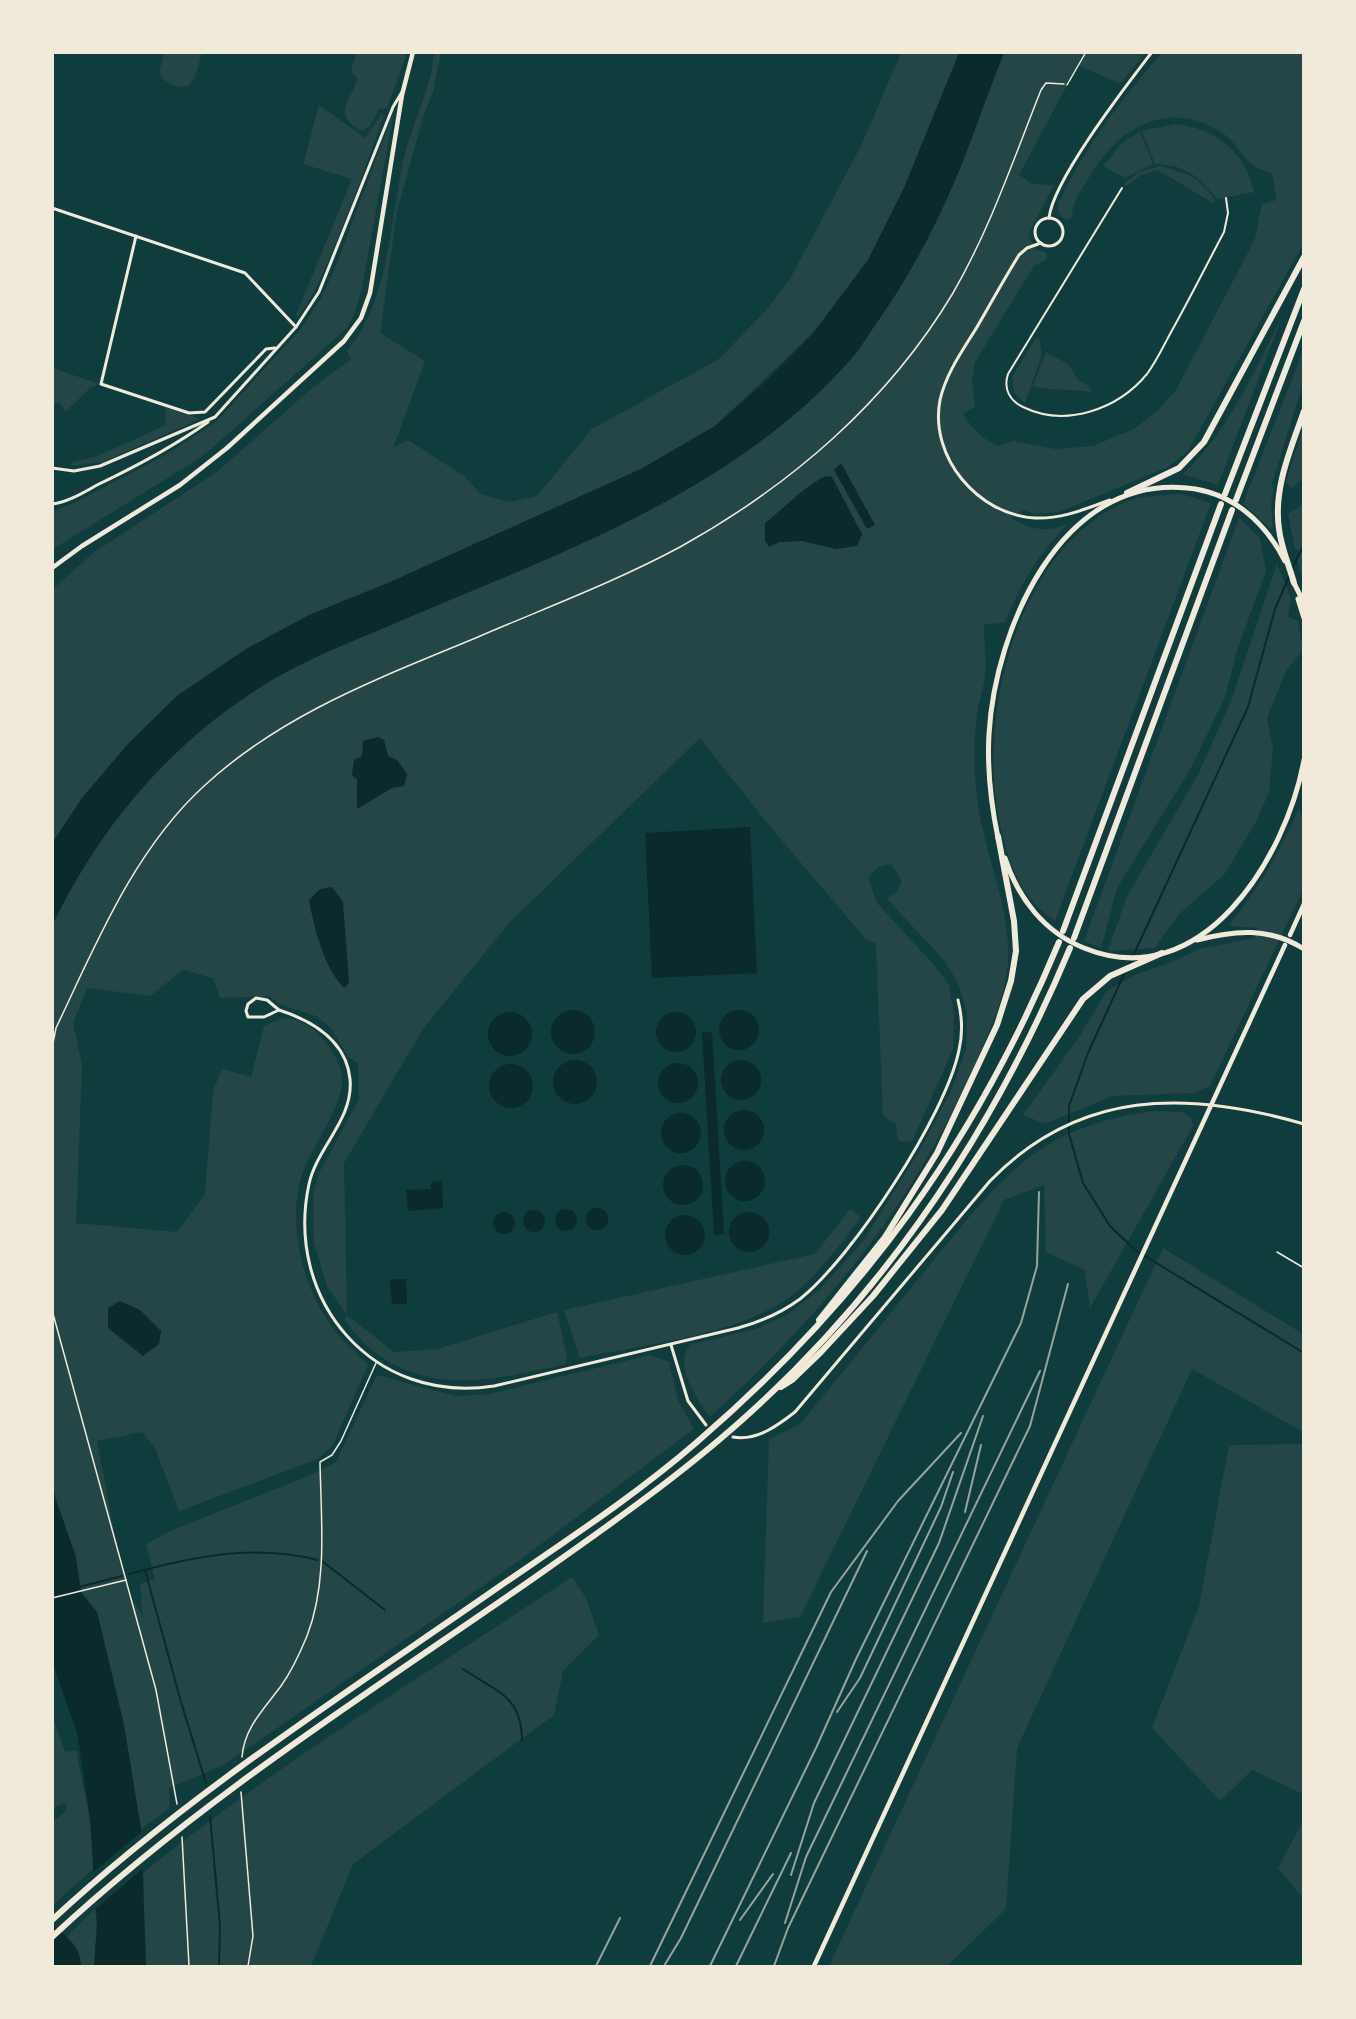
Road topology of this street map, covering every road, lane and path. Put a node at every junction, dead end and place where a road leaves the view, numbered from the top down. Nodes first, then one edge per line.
1 (413, 52) edge
2 (1086, 52) edge
3 (1152, 52) edge
4 (1067, 85) joint
5 (403, 91) junction
6 (1122, 188) dead end
7 (1226, 198) dead end
8 (52, 208) edge
9 (1049, 218) junction
10 (136, 236) junction
11 (1041, 243) junction
12 (1304, 257) edge
13 (1304, 290) edge
14 (1304, 321) edge
15 (296, 327) junction
16 (277, 348) junction
17 (1304, 411) edge
18 (215, 417) junction
19 (52, 468) edge
20 (1127, 493) junction
21 (1225, 494) dead end
22 (1110, 500) junction
23 (1236, 500) dead end
24 (52, 504) edge
25 (1221, 504) dead end
26 (1232, 510) dead end
27 (52, 568) edge
28 (1294, 583) junction
29 (1302, 605) edge
30 (1304, 618) edge
31 (1304, 760) edge
32 (998, 836) junction
33 (1304, 904) edge
34 (1063, 931) dead end
35 (1290, 935) dead end
36 (1074, 938) dead end
37 (1059, 942) dead end
38 (1190, 942) junction
39 (1285, 945) dead end
40 (1070, 948) dead end
41 (1304, 949) edge
42 (1162, 953) junction
43 (958, 1000) dead end
44 (279, 1010) junction
45 (52, 1048) edge
46 (1212, 1104) junction
47 (1304, 1124) edge
48 (1277, 1252) dead end
49 (1304, 1268) edge
50 (52, 1310) edge
51 (671, 1345) junction
52 (792, 1353) junction
53 (376, 1362) junction
54 (772, 1391) junction
55 (706, 1425) dead end
56 (733, 1437) dead end
57 (127, 1580) junction
58 (52, 1598) edge
59 (242, 1757) dead end
60 (241, 1792) dead end
61 (177, 1804) dead end
62 (182, 1837) dead end
63 (52, 1920) edge
64 (52, 1937) edge
65 (189, 1966) edge
66 (248, 1966) edge
67 (814, 1966) edge

1 - 5 street
2 - 4 lane
3 - 9 street
4 - 45 path
5 - 15 street
5 - 27 street
6 - 7 street
8 - 10 street
9 - 11 street
9 - 11 street
10 - 15 street
10 - 16 street
11 - 22 street
12 - 20 highway
13 - 21 highway
14 - 23 highway
15 - 16 street
16 - 18 street
17 - 28 highway
18 - 19 street
18 - 24 street
20 - 22 highway
20 - 28 highway
22 - 32 highway
25 - 34 highway
26 - 36 highway
28 - 29 highway
29 - 30 highway
31 - 38 highway
32 - 42 highway
32 - 52 highway
33 - 35 street
37 - 52 highway
38 - 41 highway
38 - 42 highway
39 - 46 street
40 - 54 highway
42 - 54 highway
43 - 51 street
44 - 44 street
44 - 53 street
46 - 47 street
46 - 56 street
46 - 67 street
48 - 49 lane
50 - 57 path
51 - 53 street
51 - 55 street
52 - 63 highway
53 - 59 lane
54 - 64 highway
57 - 58 path
57 - 61 path
60 - 66 lane
62 - 65 path

